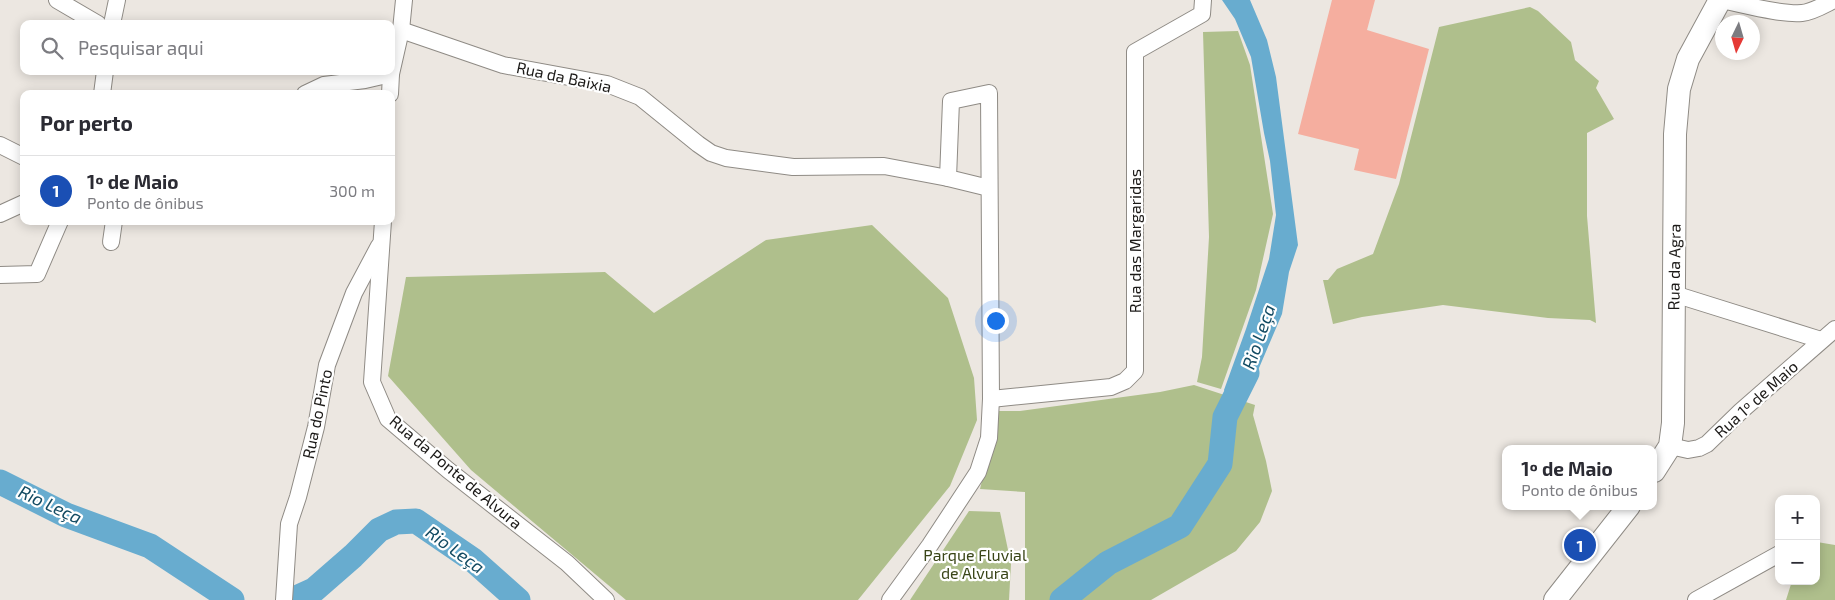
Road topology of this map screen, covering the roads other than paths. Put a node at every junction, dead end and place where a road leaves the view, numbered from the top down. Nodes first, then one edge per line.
1 (57, 0) edge
2 (117, 0) edge
3 (404, 0) edge
4 (1203, 0) edge
5 (1720, 0) edge
6 (1834, 0) edge
7 (91, 20) edge
8 (113, 20) edge
9 (401, 30) junction
10 (395, 56) edge
11 (104, 75) edge
12 (387, 75) edge
13 (391, 75) edge
14 (103, 90) edge
15 (313, 90) edge
16 (390, 90) edge
17 (0, 145) edge
18 (20, 155) edge
19 (948, 178) junction
20 (989, 188) junction
21 (20, 205) edge
22 (0, 214) edge
23 (58, 225) edge
24 (114, 225) edge
25 (383, 229) edge
26 (112, 242) dead end
27 (0, 275) edge
28 (1674, 294) junction
29 (1835, 329) edge
30 (1822, 340) junction
31 (991, 398) junction
32 (1670, 446) junction
33 (1657, 467) edge
34 (1626, 510) edge
35 (1775, 556) edge
36 (284, 598) edge
37 (606, 600) edge
38 (890, 600) edge
39 (1555, 600) edge
40 (1696, 600) edge

1 - 7 street
2 - 8 street
3 - 9 street
4 - 31 street, Rua das Margaridas
5 - 6 street
5 - 28 main road, Rua da Agra
9 - 10 street
9 - 19 street, Rua da Baixia
11 - 14 street
12 - 15 street
13 - 16 street
17 - 18 street
19 - 20 street, Rua da Baixia
19 - 20 street
20 - 31 street
21 - 22 street
23 - 27 street
24 - 26 street
25 - 36 street, Rua do Pinto
25 - 37 street, Rua da Ponte de Alvura
28 - 30 street
28 - 32 main road, Rua da Agra
29 - 30 street, Rua 1º de Maio
30 - 32 street, Rua 1º de Maio
31 - 38 street
32 - 33 main road, Rua da Agra
34 - 39 main road
35 - 40 street

